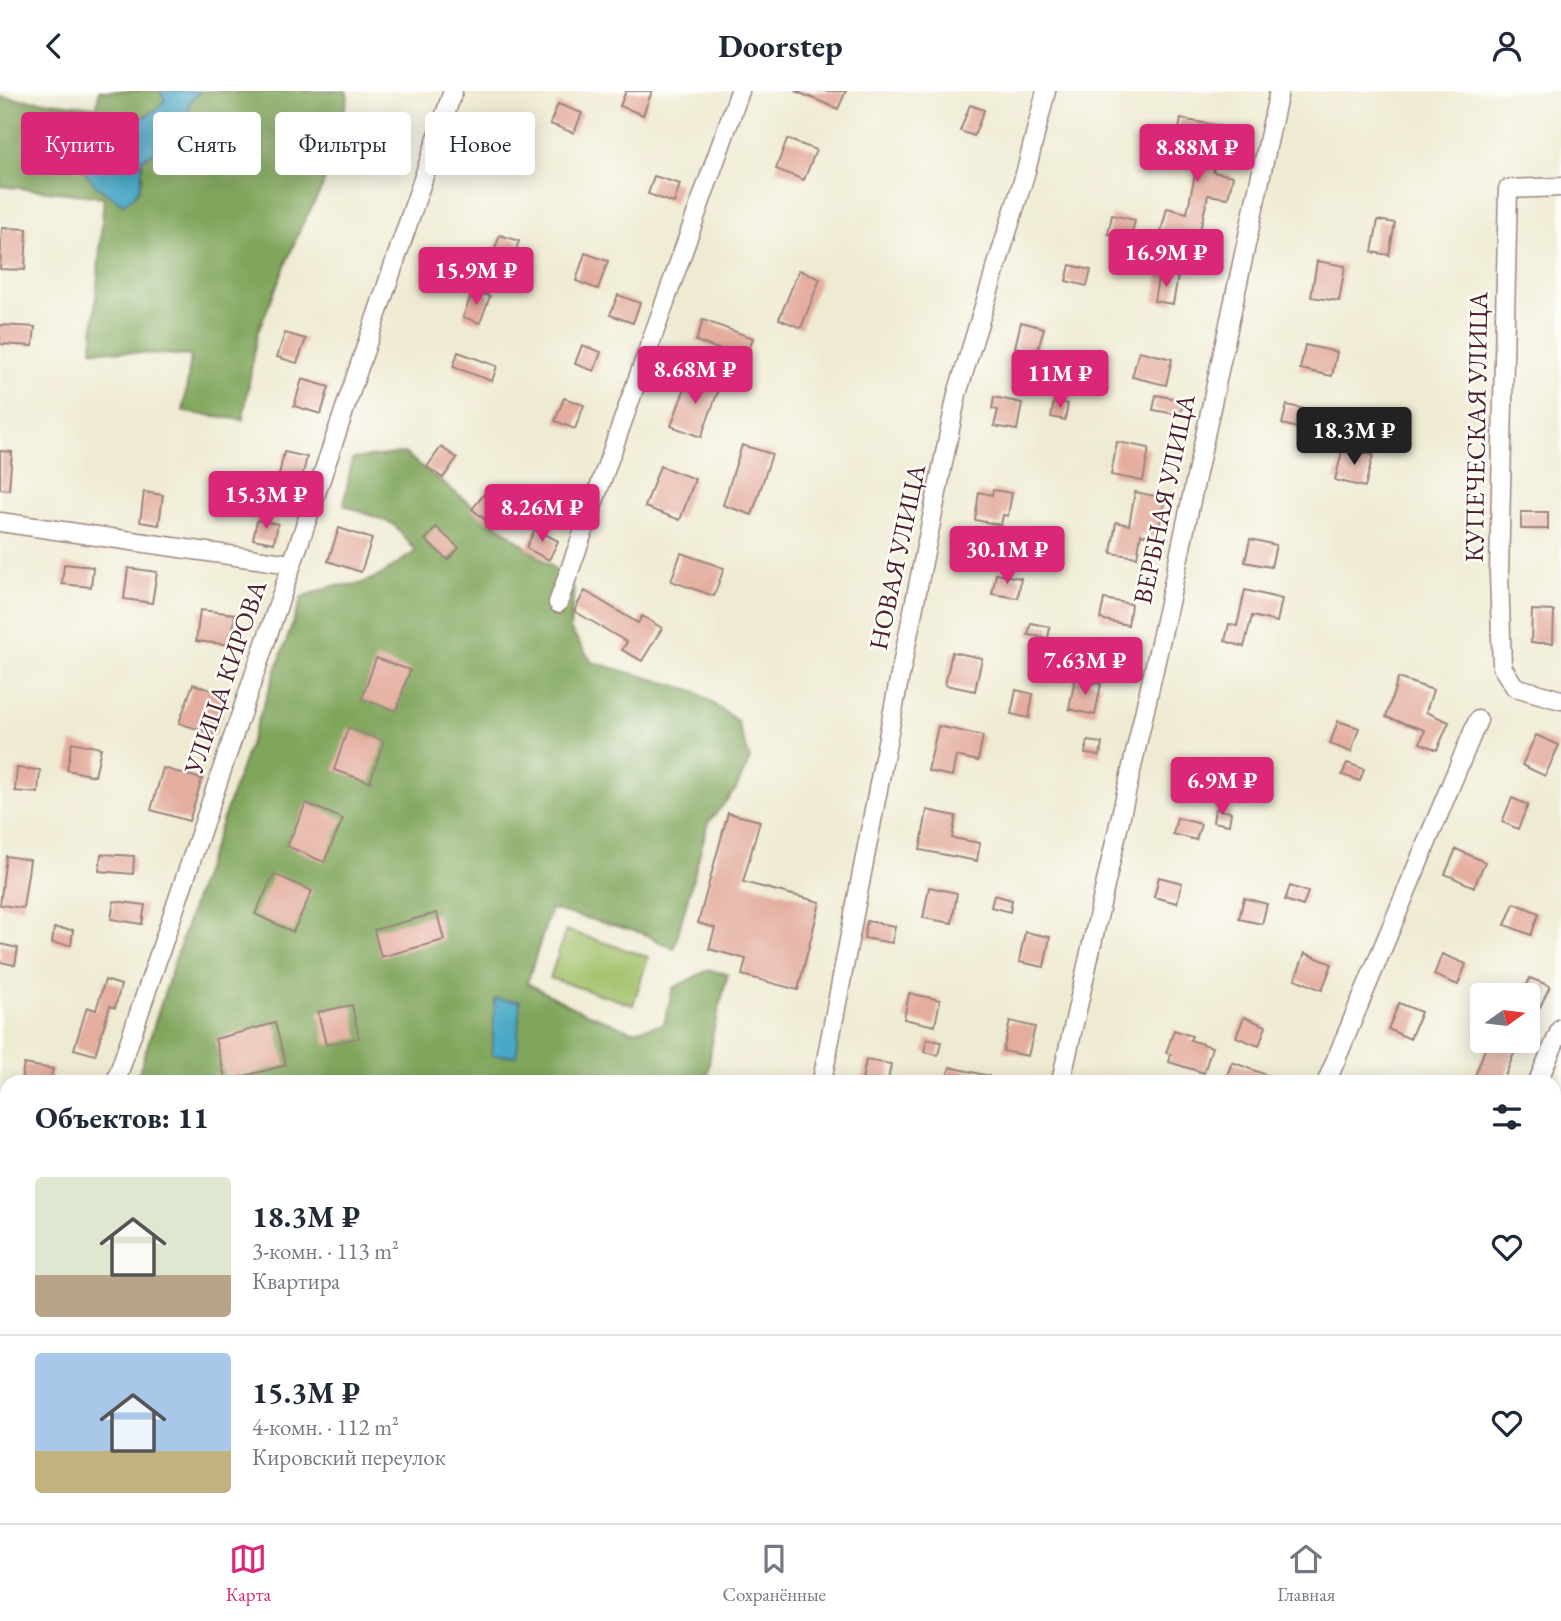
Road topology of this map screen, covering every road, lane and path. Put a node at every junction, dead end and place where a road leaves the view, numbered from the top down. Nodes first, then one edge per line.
1 (453, 91) edge
2 (740, 91) edge
3 (1046, 91) edge
4 (1279, 91) edge
5 (1561, 187) edge
6 (0, 522) edge
7 (291, 564) junction
8 (558, 603) dead end
9 (1561, 700) edge
10 (1478, 720) dead end
11 (1561, 1028) edge
12 (118, 1075) edge
13 (823, 1075) edge
14 (1062, 1075) edge
15 (1330, 1075) edge
16 (1541, 1075) edge

1 - 7 street, УЛИЦА КИРОВА
2 - 8 street
3 - 13 street, НОВАЯ УЛИЦА
4 - 14 street, ВЕРБНАЯ УЛИЦА
5 - 9 street, КУПЕЧЕСКАЯ УЛИЦА
6 - 7 street
7 - 12 street, УЛИЦА КИРОВА
10 - 15 street
11 - 16 street

